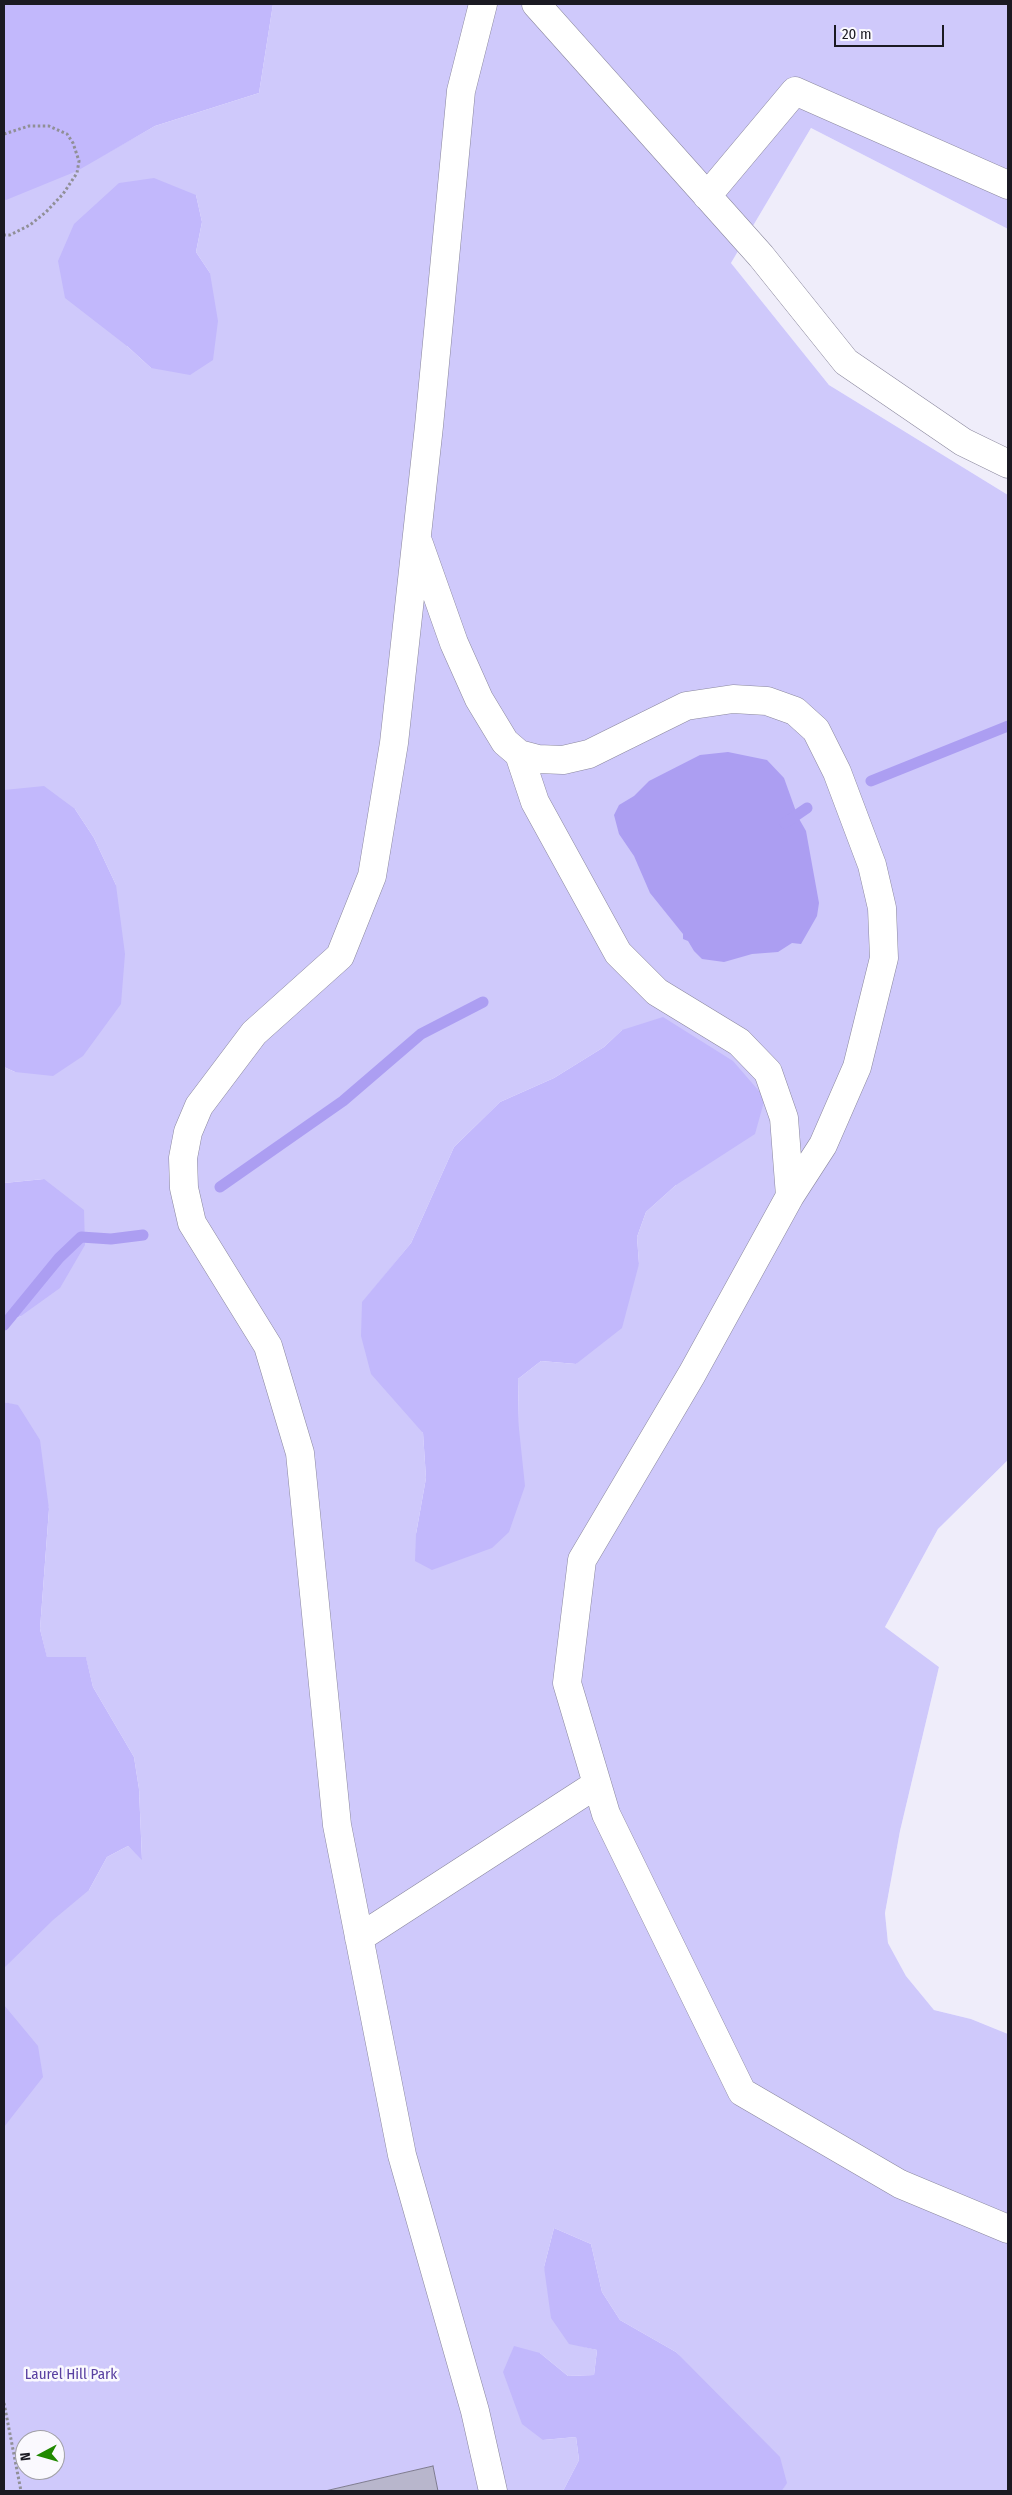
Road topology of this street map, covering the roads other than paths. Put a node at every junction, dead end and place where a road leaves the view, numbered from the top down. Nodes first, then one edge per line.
1 (483, 4) edge
2 (536, 4) edge
3 (1008, 185) edge
4 (707, 196) junction
5 (1008, 464) edge
6 (416, 537) junction
7 (519, 754) junction
8 (790, 1196) junction
9 (597, 1784) junction
10 (359, 1938) junction
11 (1008, 2229) edge
12 (493, 2491) edge

1 - 6 lane
2 - 4 lane
3 - 4 lane
4 - 5 lane
6 - 7 lane
6 - 10 lane
7 - 8 lane
7 - 8 lane
8 - 9 lane
9 - 10 lane
9 - 11 lane
10 - 12 lane

